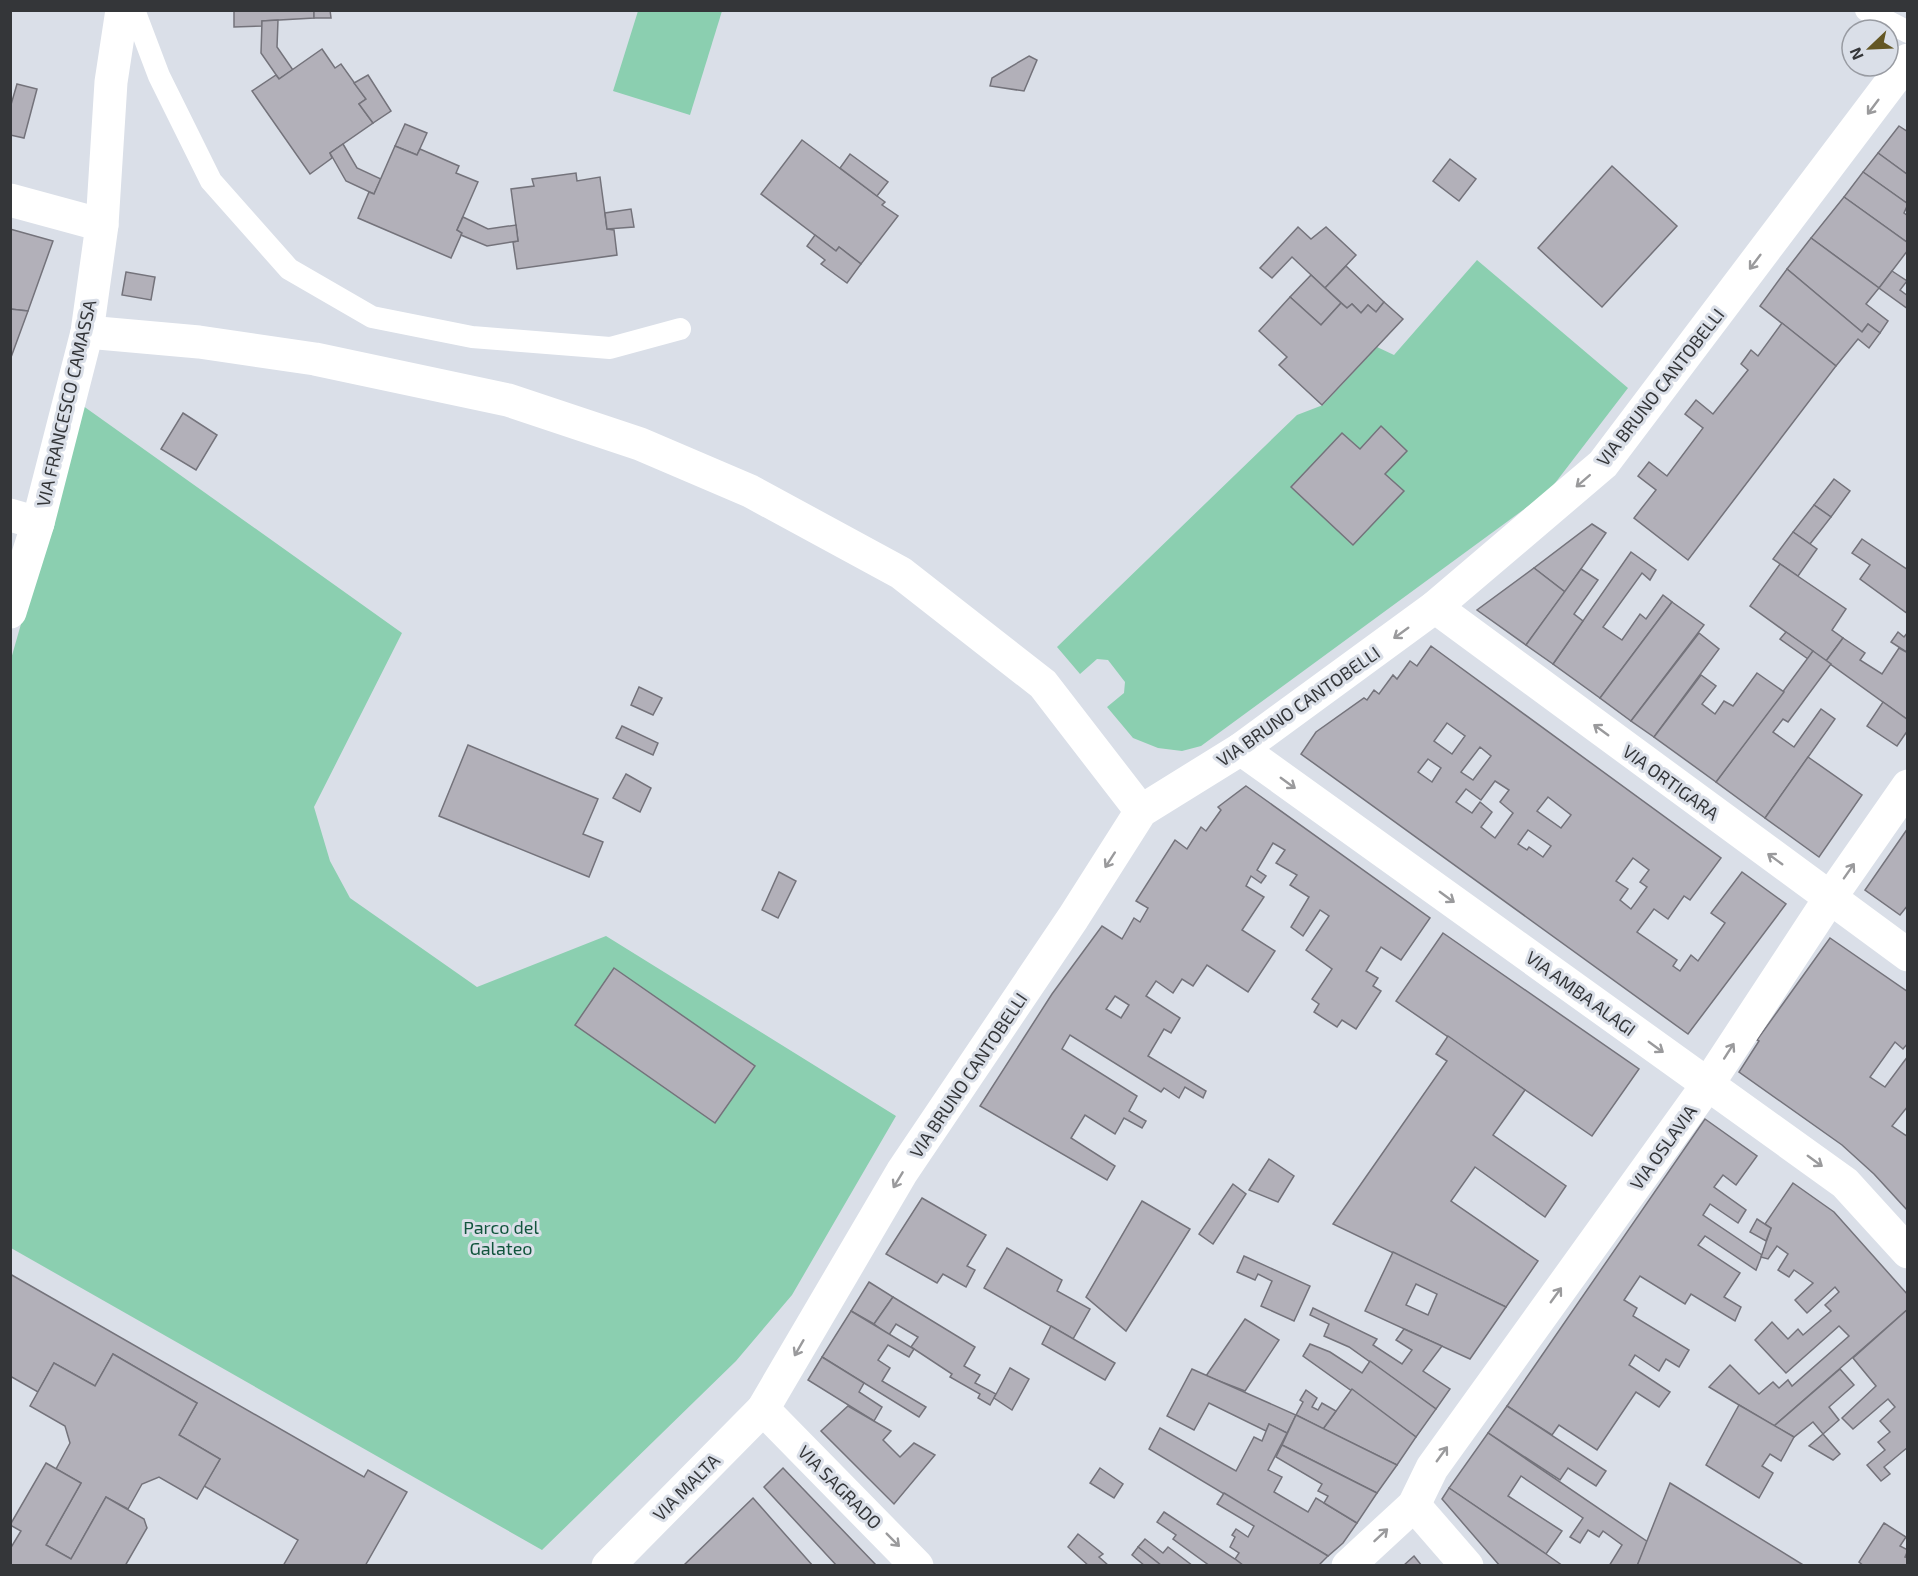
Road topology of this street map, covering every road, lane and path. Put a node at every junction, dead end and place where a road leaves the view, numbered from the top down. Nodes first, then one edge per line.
1 (122, 10) edge
2 (134, 10) edge
3 (1866, 10) edge
4 (1908, 32) edge
5 (1908, 60) edge
6 (10, 200) edge
7 (102, 225) junction
8 (680, 329) dead end
9 (87, 332) junction
10 (24, 519) edge
11 (1436, 607) junction
12 (10, 612) edge
13 (1241, 749) junction
14 (1908, 786) edge
15 (1141, 811) junction
16 (1830, 898) junction
17 (1908, 955) edge
18 (1708, 1084) junction
19 (1908, 1252) edge
20 (763, 1409) junction
21 (1414, 1505) junction
22 (608, 1566) edge
23 (917, 1566) edge
24 (1348, 1566) edge
25 (1467, 1566) edge

1 - 7 street, VIA FRANCESCO CAMASSA
2 - 8 lane
3 - 4 lane
5 -> 11 street, VIA BRUNO CANTOBELLI
6 - 7 street
7 - 9 street, VIA FRANCESCO CAMASSA
9 - 10 street, VIA FRANCESCO CAMASSA
9 - 15 street
10 - 12 street, VIA FRANCESCO CAMASSA
11 -> 13 street, VIA BRUNO CANTOBELLI
16 -> 11 street, VIA ORTIGARA
13 - 15 street, VIA BRUNO CANTOBELLI
13 -> 18 street, VIA AMBA ALAGI
16 -> 14 street, VIA OSLAVIA
15 -> 20 street, VIA BRUNO CANTOBELLI
16 - 17 street, VIA ORTIGARA
18 -> 16 street, VIA OSLAVIA
18 -> 19 street, VIA AMBA ALAGI
21 -> 18 street, VIA OSLAVIA
20 - 22 street, VIA MALTA
20 -> 23 street, VIA SAGRADO
24 -> 21 street
21 - 25 street

